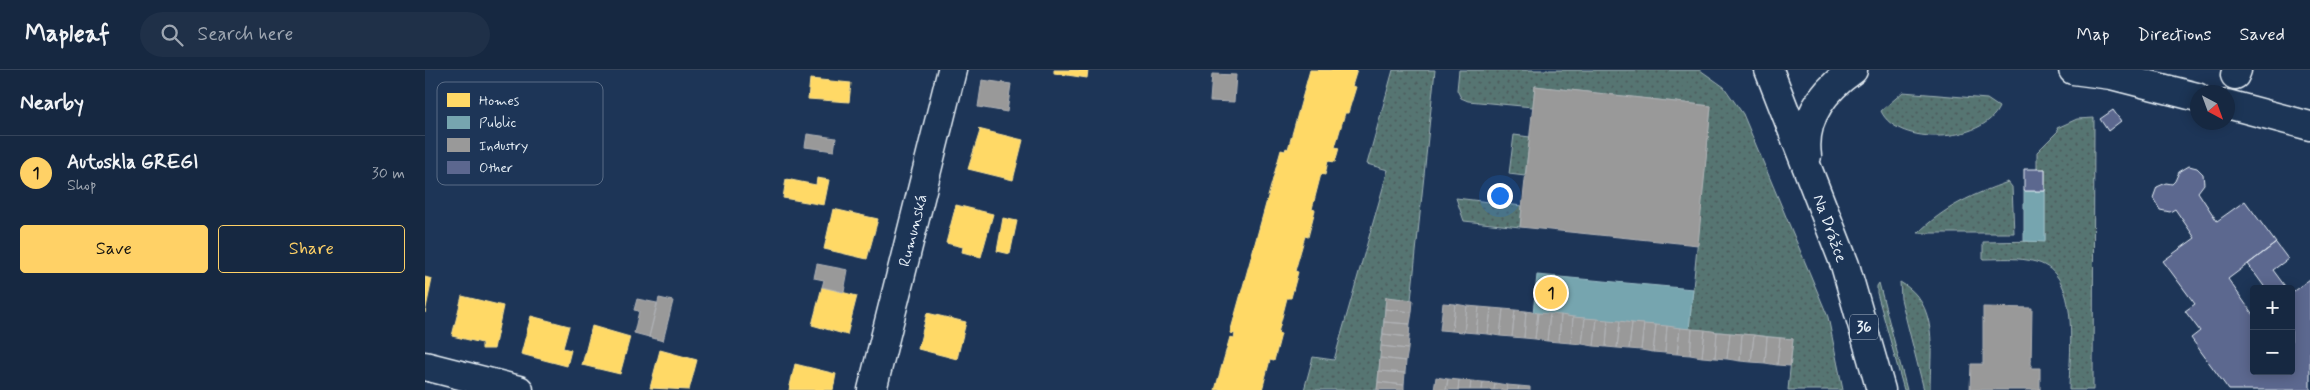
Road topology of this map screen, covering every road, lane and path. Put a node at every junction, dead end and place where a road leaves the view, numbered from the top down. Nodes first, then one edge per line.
1 (952, 70) edge
2 (1769, 70) edge
3 (1853, 70) edge
4 (2073, 70) edge
5 (2112, 72) edge
6 (2190, 95) edge
7 (2235, 106) edge
8 (2310, 126) edge
9 (1814, 184) junction
10 (425, 366) edge
11 (519, 390) edge
12 (872, 390) edge
13 (1881, 390) edge

1 - 12 street, Rumunská
2 - 9 street, Na Drážce / 36
3 - 9 street
4 - 5 street
5 - 6 street
7 - 8 street
9 - 13 street, Na Drážce / 36
10 - 11 street

